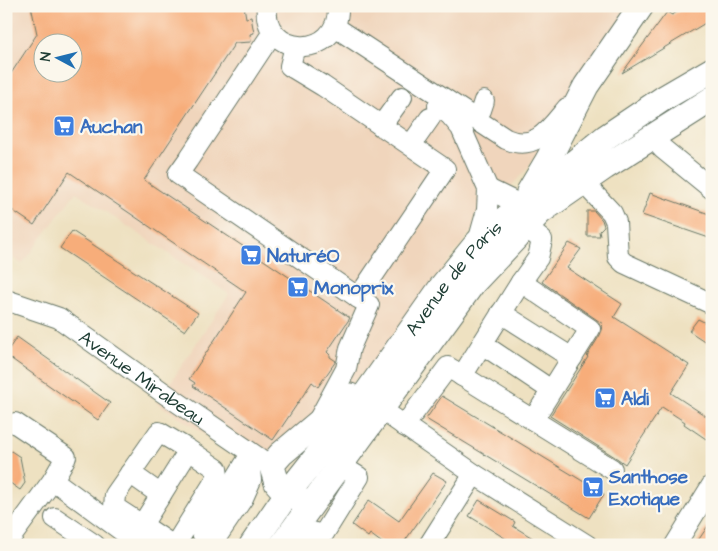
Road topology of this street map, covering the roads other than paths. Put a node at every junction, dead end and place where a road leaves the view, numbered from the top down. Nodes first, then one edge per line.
1 (267, 6) edge
2 (338, 6) edge
3 (641, 6) edge
4 (333, 31) junction
5 (273, 32) junction
6 (294, 46) junction
7 (712, 70) edge
8 (586, 86) junction
9 (712, 86) edge
10 (402, 97) dead end
11 (712, 100) edge
12 (430, 118) dead end
13 (381, 126) junction
14 (652, 137) junction
15 (410, 145) junction
16 (605, 166) junction
17 (582, 182) junction
18 (488, 189) junction
19 (712, 189) edge
20 (529, 215) junction
21 (478, 242) junction
22 (521, 282) junction
23 (358, 298) junction
24 (6, 300) edge
25 (712, 304) edge
26 (501, 313) junction
27 (482, 344) junction
28 (572, 358) junction
29 (382, 371) junction
30 (462, 376) junction
31 (551, 390) junction
32 (372, 404) junction
33 (533, 420) junction
34 (15, 423) dead end
35 (316, 425) junction
36 (404, 426) junction
37 (189, 450) junction
38 (251, 455) junction
39 (341, 466) junction
40 (612, 469) dead end
41 (130, 473) junction
42 (474, 474) junction
43 (53, 480) junction
44 (279, 481) junction
45 (712, 485) edge
46 (161, 495) junction
47 (311, 504) junction
48 (55, 518) dead end
49 (142, 525) junction
50 (288, 536) edge
51 (206, 539) edge
52 (6, 544) edge
53 (95, 545) edge
54 (141, 545) edge
55 (174, 545) edge
56 (252, 545) edge
57 (429, 545) edge
58 (587, 545) edge
59 (675, 545) edge

1 - 5 street
2 - 4 street
3 - 8 main road
4 - 6 street
4 - 8 street
4 - 18 street
5 - 6 street
5 - 23 street
6 - 13 street
7 - 20 main road, Avenue de Paris
8 - 20 main road
9 - 16 main road
10 - 13 street
11 - 14 main road, Avenue de Paris
12 - 15 street
13 - 15 street
14 - 16 main road, Avenue de Paris
14 - 19 street
15 - 23 street
16 - 17 main road, Avenue de Paris
17 - 20 main road, Avenue de Paris
17 - 25 street
18 - 20 street
18 - 21 street
20 - 21 main road, Avenue de Paris
20 - 22 street
20 - 32 main road, Avenue de Paris
21 - 29 main road, Avenue de Paris
22 - 26 street
22 - 28 street
23 - 35 street
24 - 38 street, Avenue Mirabeau
26 - 27 street
26 - 28 street
27 - 30 street
27 - 31 street
28 - 31 street
29 - 32 main road, Avenue de Paris
29 - 35 main road
30 - 33 street
30 - 36 street
31 - 33 street
32 - 36 street
32 - 39 main road, Avenue de Paris
32 - 44 main road, Avenue de Paris
33 - 40 street
34 - 43 street
35 - 44 main road
36 - 42 street
37 - 41 street
37 - 46 street
37 - 55 street
38 - 44 street, Avenue Mirabeau
38 - 51 street
39 - 47 main road, Avenue de Paris
39 - 50 street
41 - 46 street
41 - 49 street
42 - 57 street
42 - 58 street
43 - 52 street
43 - 54 street
44 - 47 main road
44 - 56 main road, Avenue de Paris
45 - 59 street
46 - 49 street
47 - 50 main road, Avenue de Paris
48 - 53 street
49 - 55 street

